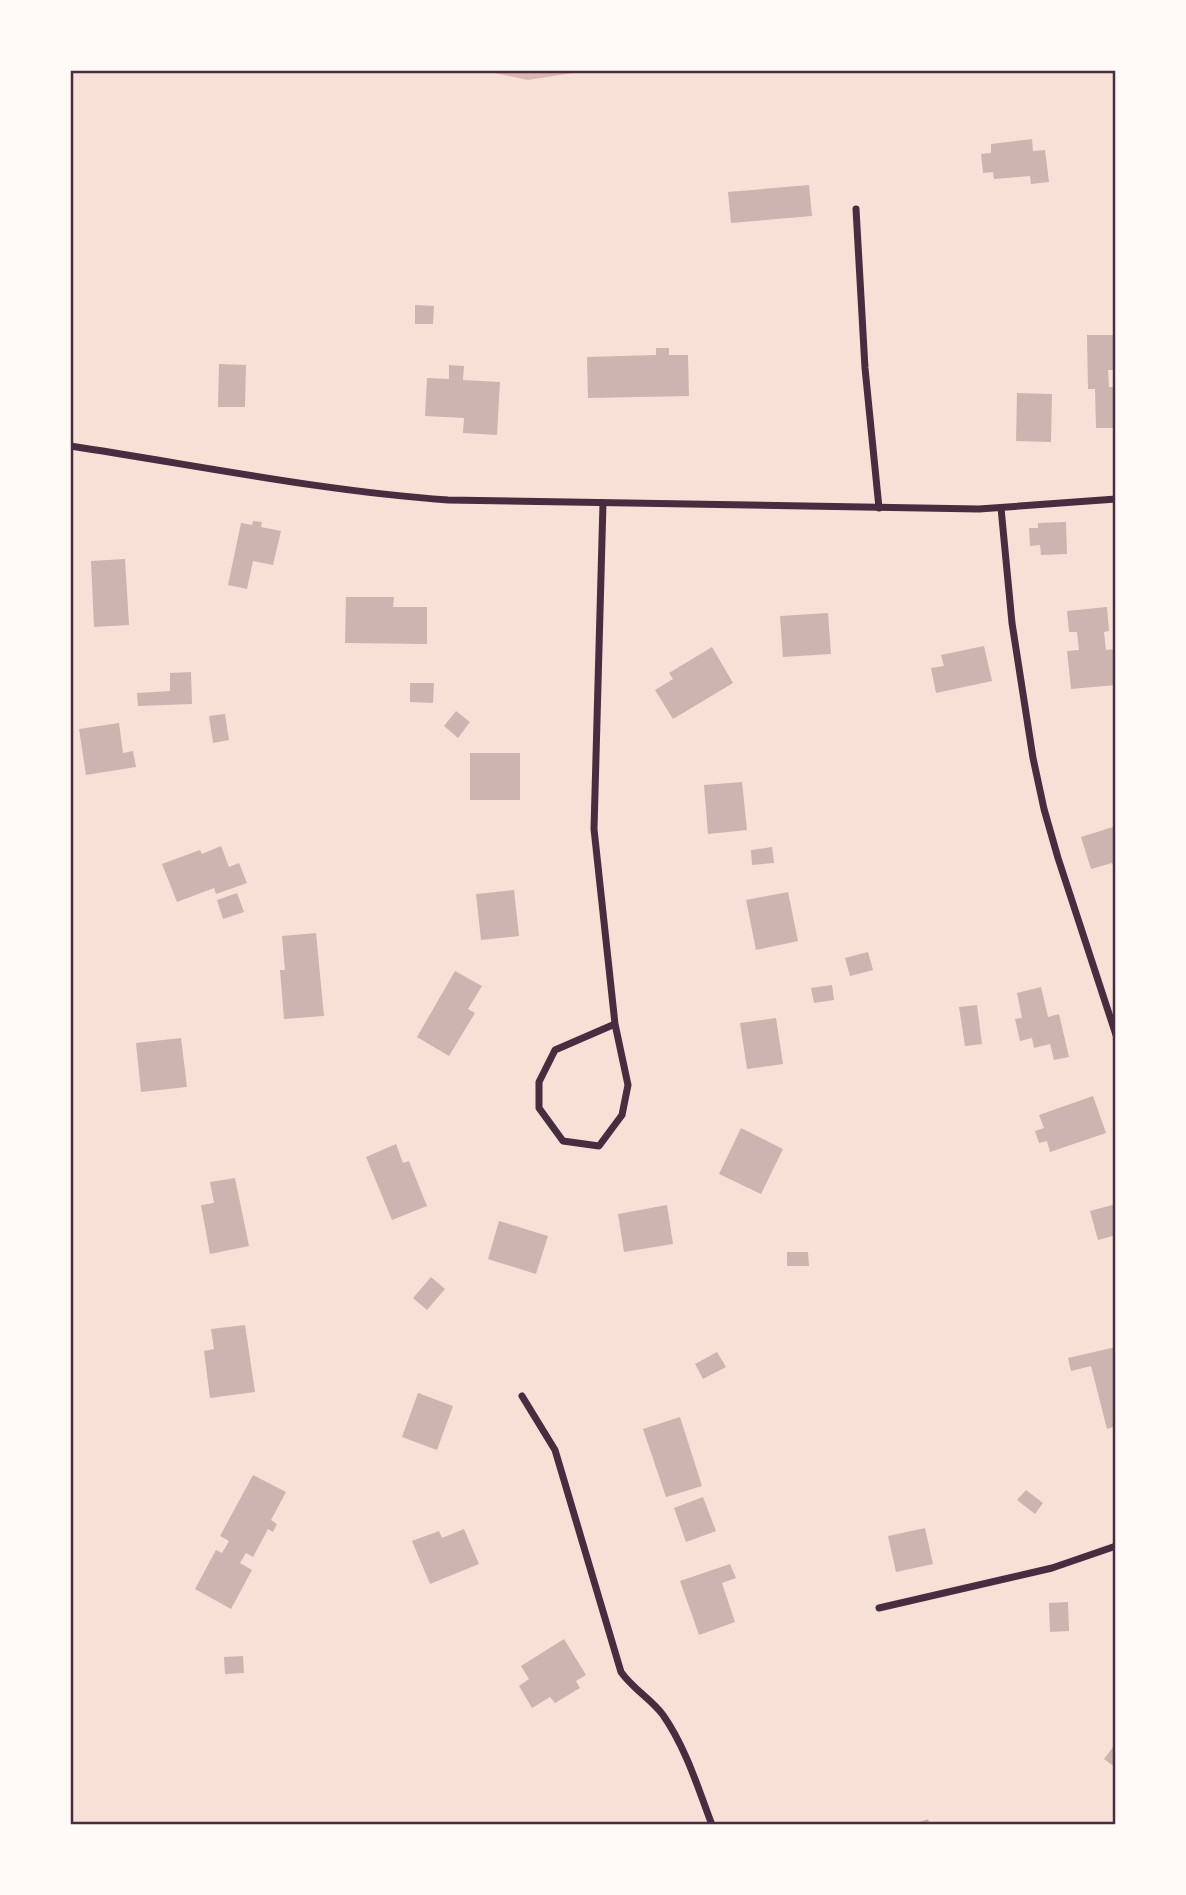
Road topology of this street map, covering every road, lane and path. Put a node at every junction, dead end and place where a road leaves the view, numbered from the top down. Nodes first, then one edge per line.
1 (856, 209) dead end
2 (70, 446) edge
3 (1116, 499) edge
4 (603, 503) junction
5 (879, 508) junction
6 (1001, 508) junction
7 (615, 1024) junction
8 (1116, 1035) edge
9 (522, 1396) dead end
10 (1116, 1546) edge
11 (879, 1608) dead end
12 (712, 1825) edge

1 - 5 street
2 - 4 street
3 - 6 street
4 - 5 street
4 - 7 street
5 - 6 street
6 - 8 street
7 - 7 street
9 - 12 street
10 - 11 street

